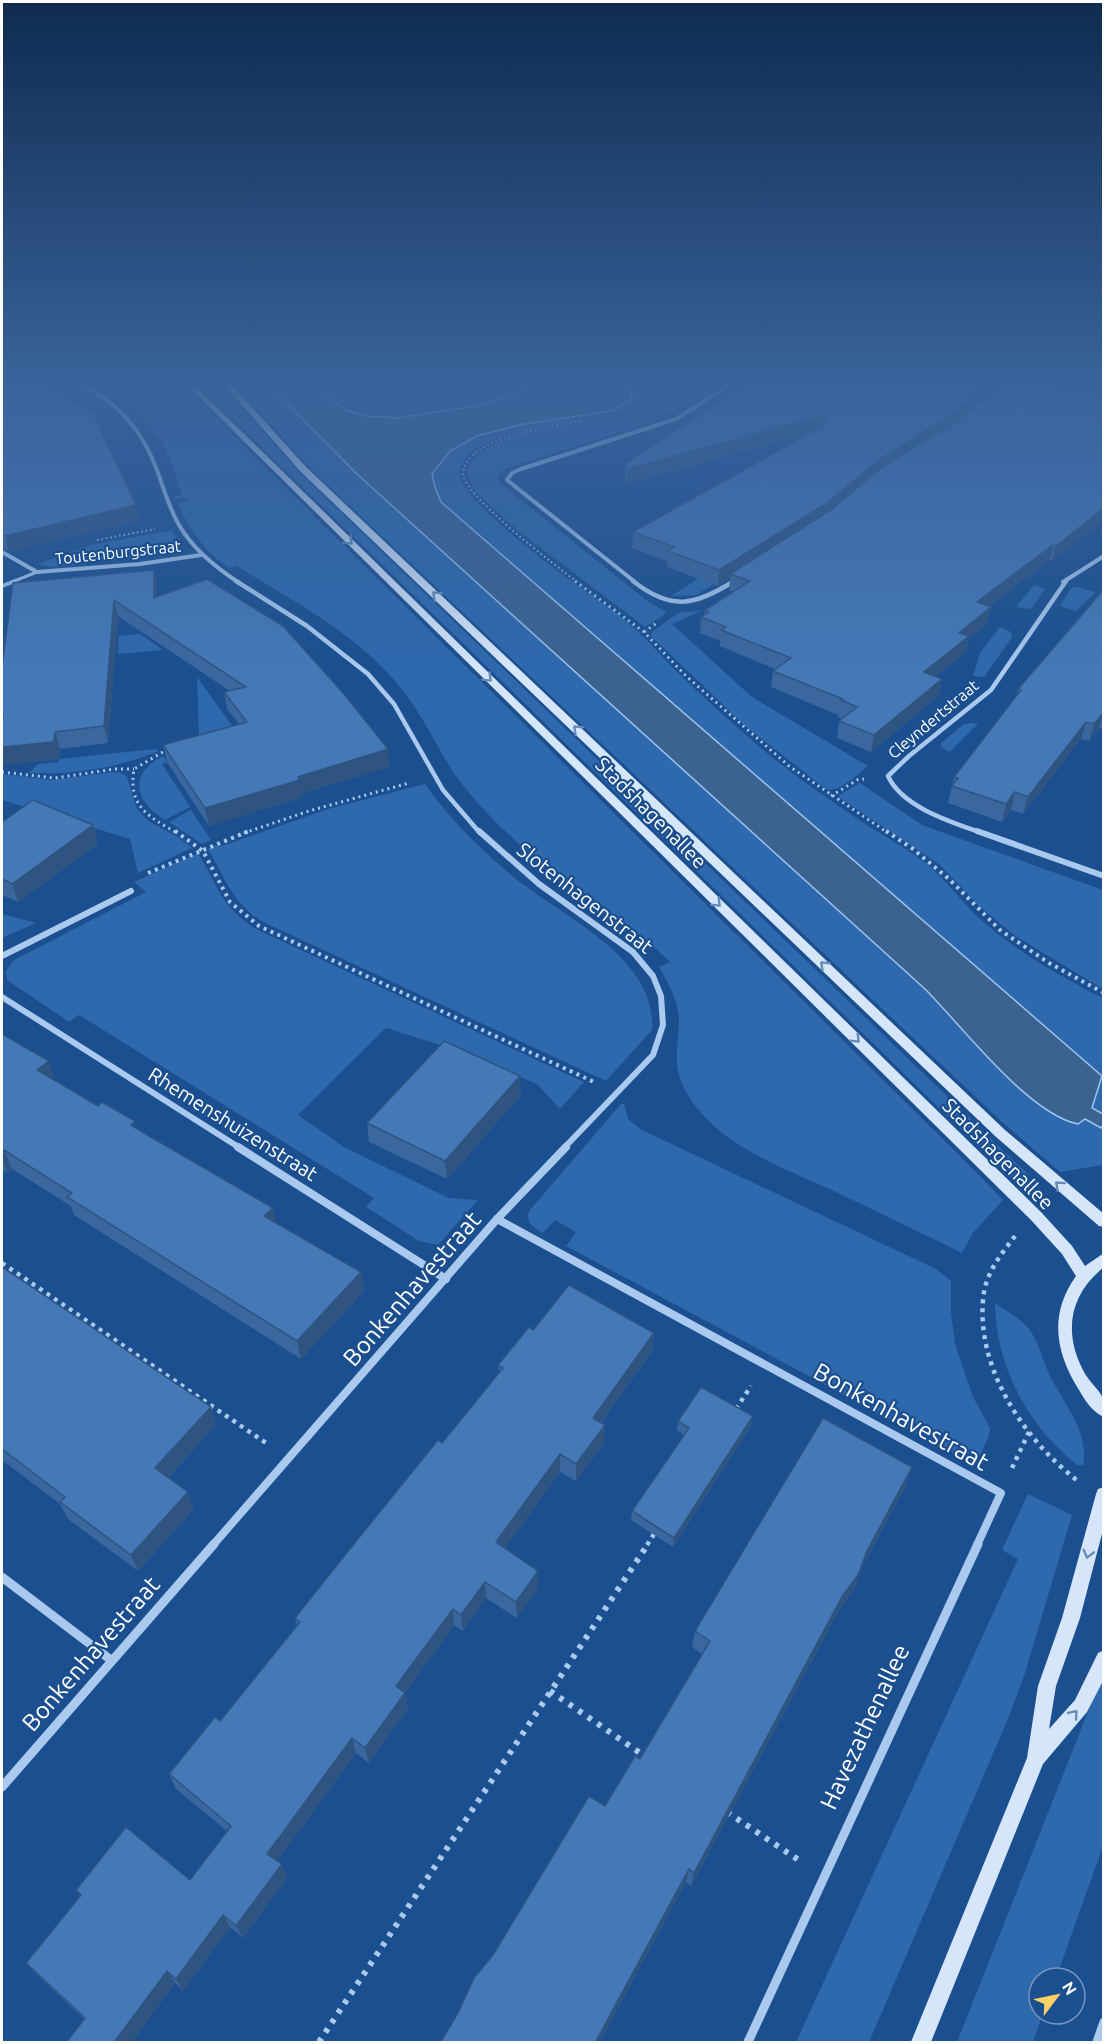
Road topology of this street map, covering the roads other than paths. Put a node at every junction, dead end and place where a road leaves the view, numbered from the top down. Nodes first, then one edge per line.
1 (158, 477) edge
2 (284, 477) edge
3 (312, 477) edge
4 (509, 477) edge
5 (2, 552) edge
6 (201, 555) junction
7 (1104, 556) edge
8 (37, 572) junction
9 (739, 578) edge
10 (2, 586) edge
11 (1104, 876) edge
12 (131, 891) road end
13 (2, 956) edge
14 (2, 997) edge
15 (497, 1219) junction
16 (1104, 1222) edge
17 (1104, 1259) edge
18 (1083, 1276) junction
19 (446, 1279) junction
20 (1104, 1410) edge
21 (1000, 1493) joint
22 (1103, 1496) edge
23 (2, 1577) edge
24 (1104, 1659) edge
25 (111, 1660) junction
26 (1036, 1758) junction
27 (2, 1787) edge
28 (1104, 2022) edge
29 (748, 2043) edge
30 (921, 2043) edge
31 (1096, 2043) edge

1 - 6 street, Slotenhagenstraat
2 -> 18 main road, Stadshagenallee
16 -> 3 main road, Stadshagenallee
4 - 9 street
5 - 8 street, Toutenburgstraat
6 - 8 street, Toutenburgstraat
6 - 15 street, Slotenhagenstraat
7 - 11 street, Cleyndertstraat
8 - 10 lane, Toutenburgstraat
12 - 13 street
14 - 19 street, Rhemenshuizenstraat
15 - 19 street, Bonkenhavestraat
15 - 21 street, Bonkenhavestraat
17 - 18 main road
18 - 20 main road
19 - 25 street, Bonkenhavestraat
21 - 29 street, Havezathenallee
22 -> 26 main road
23 - 25 street
26 -> 24 main road
25 - 27 street, Bonkenhavestraat
26 - 30 main road
28 - 31 street

